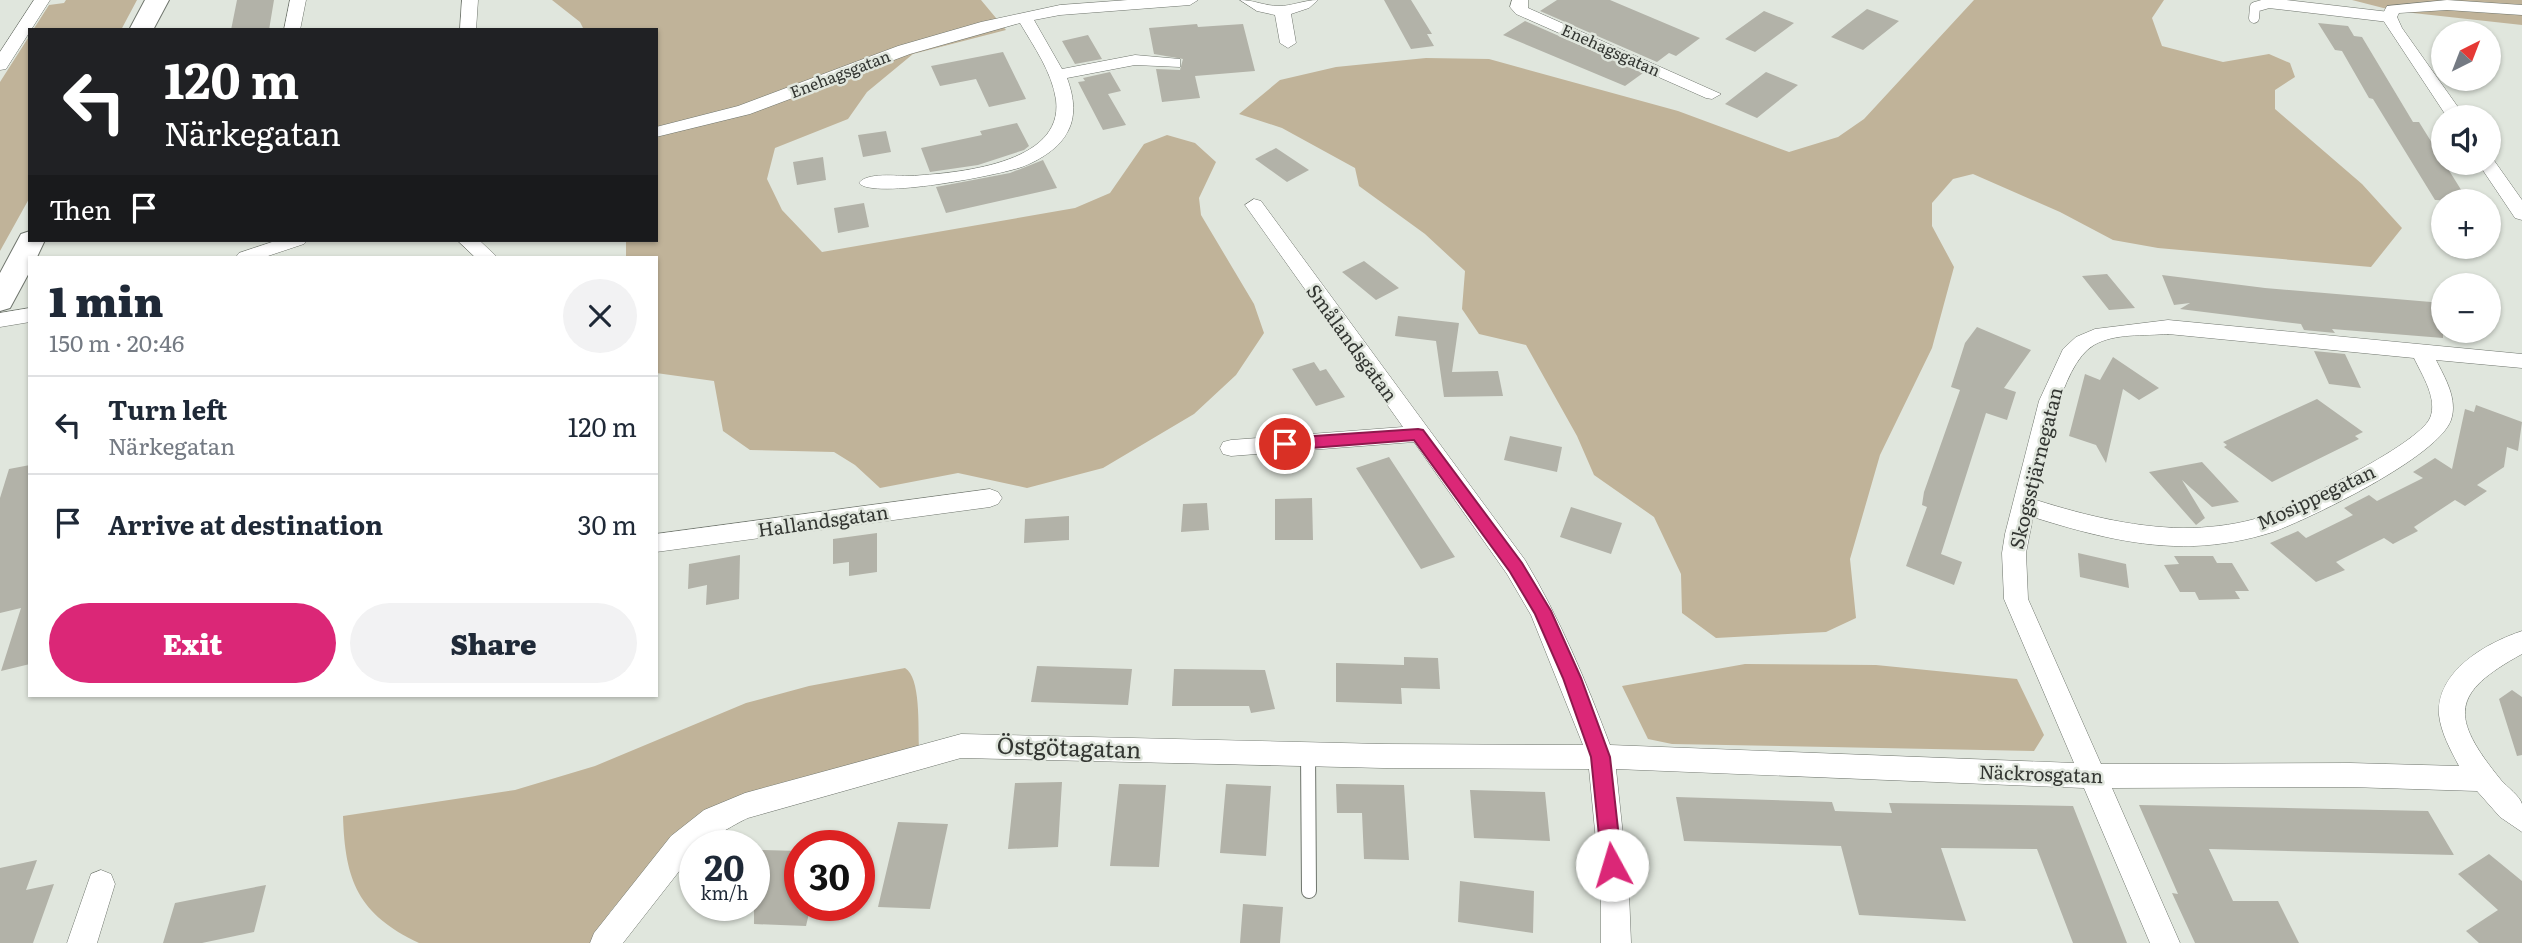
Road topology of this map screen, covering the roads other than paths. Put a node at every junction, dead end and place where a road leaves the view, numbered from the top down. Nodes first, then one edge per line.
1 (42, 0) edge
2 (157, 0) edge
3 (298, 0) edge
4 (470, 0) edge
5 (1190, 0) edge
6 (1248, 0) edge
7 (1310, 0) edge
8 (1520, 0) edge
9 (1282, 10) junction
10 (2522, 10) edge
11 (1024, 17) junction
12 (2389, 17) junction
13 (2254, 18) dead end
14 (142, 28) edge
15 (292, 28) edge
16 (468, 28) edge
17 (1288, 43) dead end
18 (1174, 63) dead end
19 (0, 65) edge
20 (1056, 75) junction
21 (1712, 94) dead end
22 (2448, 105) edge
23 (658, 132) edge
24 (2495, 175) edge
25 (868, 183) dead end
26 (1254, 205) dead end
27 (2522, 214) edge
28 (30, 242) edge
29 (291, 242) edge
30 (469, 242) edge
31 (249, 256) edge
32 (486, 256) edge
33 (0, 301) edge
34 (28, 315) edge
35 (0, 320) edge
36 (2422, 353) junction
37 (2522, 361) edge
38 (1418, 434) junction
39 (1231, 448) dead end
40 (990, 498) dead end
41 (2024, 505) junction
42 (658, 543) edge
43 (2522, 641) edge
44 (1308, 752) junction
45 (1601, 757) junction
46 (2094, 776) junction
47 (2480, 779) junction
48 (2522, 819) edge
49 (101, 884) dead end
50 (1309, 891) dead end
51 (82, 943) edge
52 (605, 943) edge
53 (1616, 943) edge
54 (2165, 943) edge

1 - 19 street
2 - 14 main road
3 - 15 street
4 - 16 street
5 - 11 street, Enehagsgatan
6 - 9 street
7 - 9 street
8 - 21 street, Enehagsgatan
9 - 17 street
10 - 12 street
11 - 20 street
11 - 23 street, Enehagsgatan
12 - 13 lane
12 - 22 street
18 - 20 street
20 - 25 street
24 - 27 street
26 - 38 street, Smålandsgatan
28 - 33 main road
29 - 31 street
30 - 32 street
34 - 35 street
36 - 37 street, Skogsstjärnegatan
36 - 41 street, Skogsstjärnegatan
36 - 41 street, Mosippegatan
38 - 39 street
38 - 45 street, Smålandsgatan
40 - 42 street, Hallandsgatan
41 - 46 street, Skogsstjärnegatan
43 - 47 street
44 - 45 street, Östgötagatan
44 - 50 lane
44 - 52 street, Östgötagatan
45 - 46 street, Näckrosgatan
45 - 53 street, Smålandsgatan
46 - 47 street, Näckrosgatan
46 - 54 street, Skogsstjärnegatan
47 - 48 street
49 - 51 street

